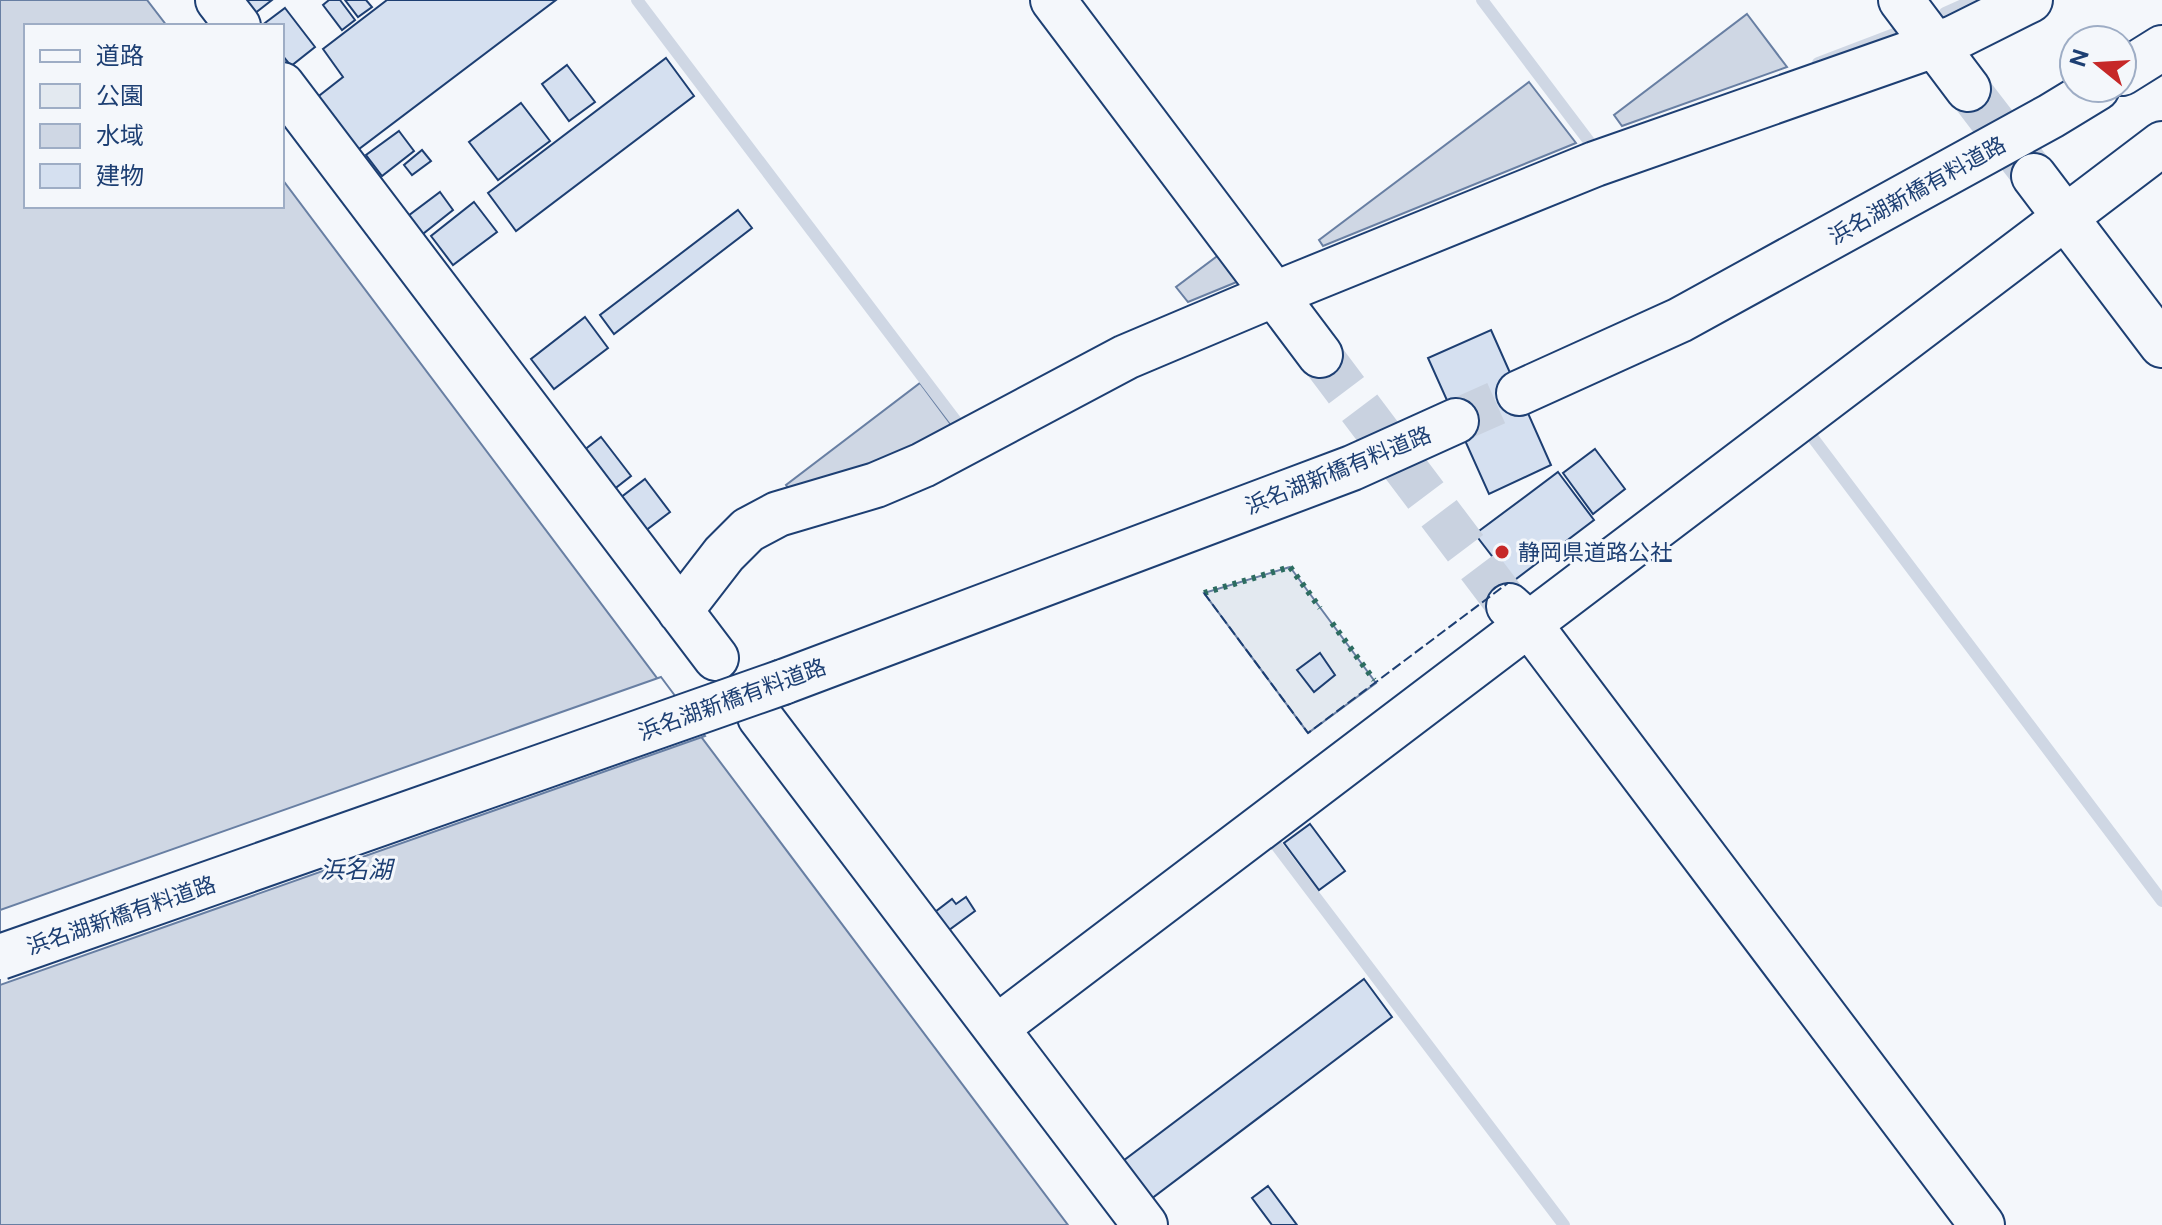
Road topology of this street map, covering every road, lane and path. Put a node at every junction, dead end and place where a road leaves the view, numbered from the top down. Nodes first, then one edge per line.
1 (218, 0) edge
2 (1053, 0) edge
3 (1901, 0) edge
4 (2030, 0) edge
5 (236, 24) edge
6 (1935, 44) junction
7 (2162, 48) edge
8 (2138, 63) edge
9 (284, 88) edge
10 (1968, 89) tunnel mouth
11 (2070, 104) edge
12 (2162, 144) edge
13 (2034, 176) tunnel mouth
14 (2065, 217) junction
15 (1275, 294) junction
16 (2162, 345) edge
17 (1320, 355) tunnel mouth
18 (1519, 393) tunnel mouth
19 (1456, 421) tunnel mouth
20 (680, 611) junction
21 (1519, 615) junction
22 (716, 658) dead end
23 (771, 699) junction
24 (0, 957) edge
25 (996, 1028) junction
26 (1145, 1225) edge
27 (1982, 1225) edge

1 - 5 street
2 - 15 street
3 - 6 street
4 - 6 street
6 - 10 street
6 - 15 street
7 - 8 street
9 - 20 street
11 - 18 street, 浜名湖新橋有料道路
12 - 14 street
13 - 14 street
14 - 16 street
14 - 21 street
15 - 17 street
15 - 20 street
19 - 23 street, 浜名湖新橋有料道路
20 - 22 street
21 - 25 street
21 - 27 street
23 - 24 street, 浜名湖新橋有料道路, bridge
23 - 25 street
25 - 26 street

